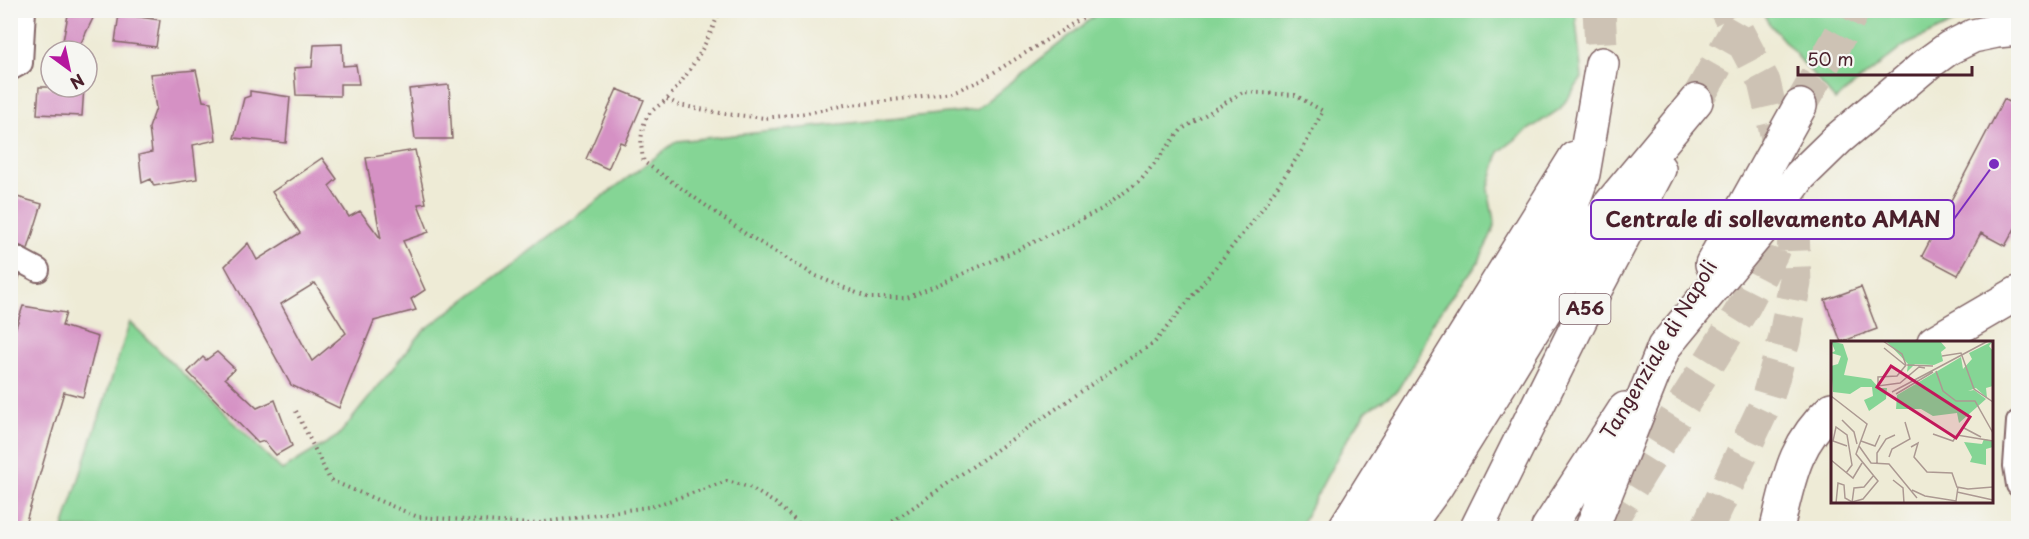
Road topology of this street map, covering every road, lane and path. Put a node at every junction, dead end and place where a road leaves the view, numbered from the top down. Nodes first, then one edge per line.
1 (24, 10) edge
2 (720, 10) edge
3 (1095, 10) edge
4 (2019, 29) edge
5 (10, 69) edge
6 (667, 99) junction
7 (1800, 106) tunnel mouth
8 (10, 255) edge
9 (38, 270) dead end
10 (2019, 293) edge
11 (1936, 341) edge
12 (1664, 347) junction
13 (296, 411) dead end
14 (1831, 411) edge
15 (2019, 422) edge
16 (2019, 484) edge
17 (808, 528) edge
18 (876, 528) edge
19 (1345, 528) edge
20 (1378, 528) edge
21 (1407, 528) edge
22 (1477, 528) edge
23 (1548, 528) edge
24 (1592, 528) edge
25 (1777, 528) edge

1 - 5 street
2 - 6 path
3 - 6 path
4 - 12 highway
6 - 18 path
7 - 12 highway, Tangenziale di Napoli
8 - 9 street
10 - 11 highway
12 - 23 highway, Tangenziale di Napoli
12 - 24 highway
13 - 17 path
14 - 25 highway
15 - 16 street
19 - 20 highway
21 - 22 highway, A56

